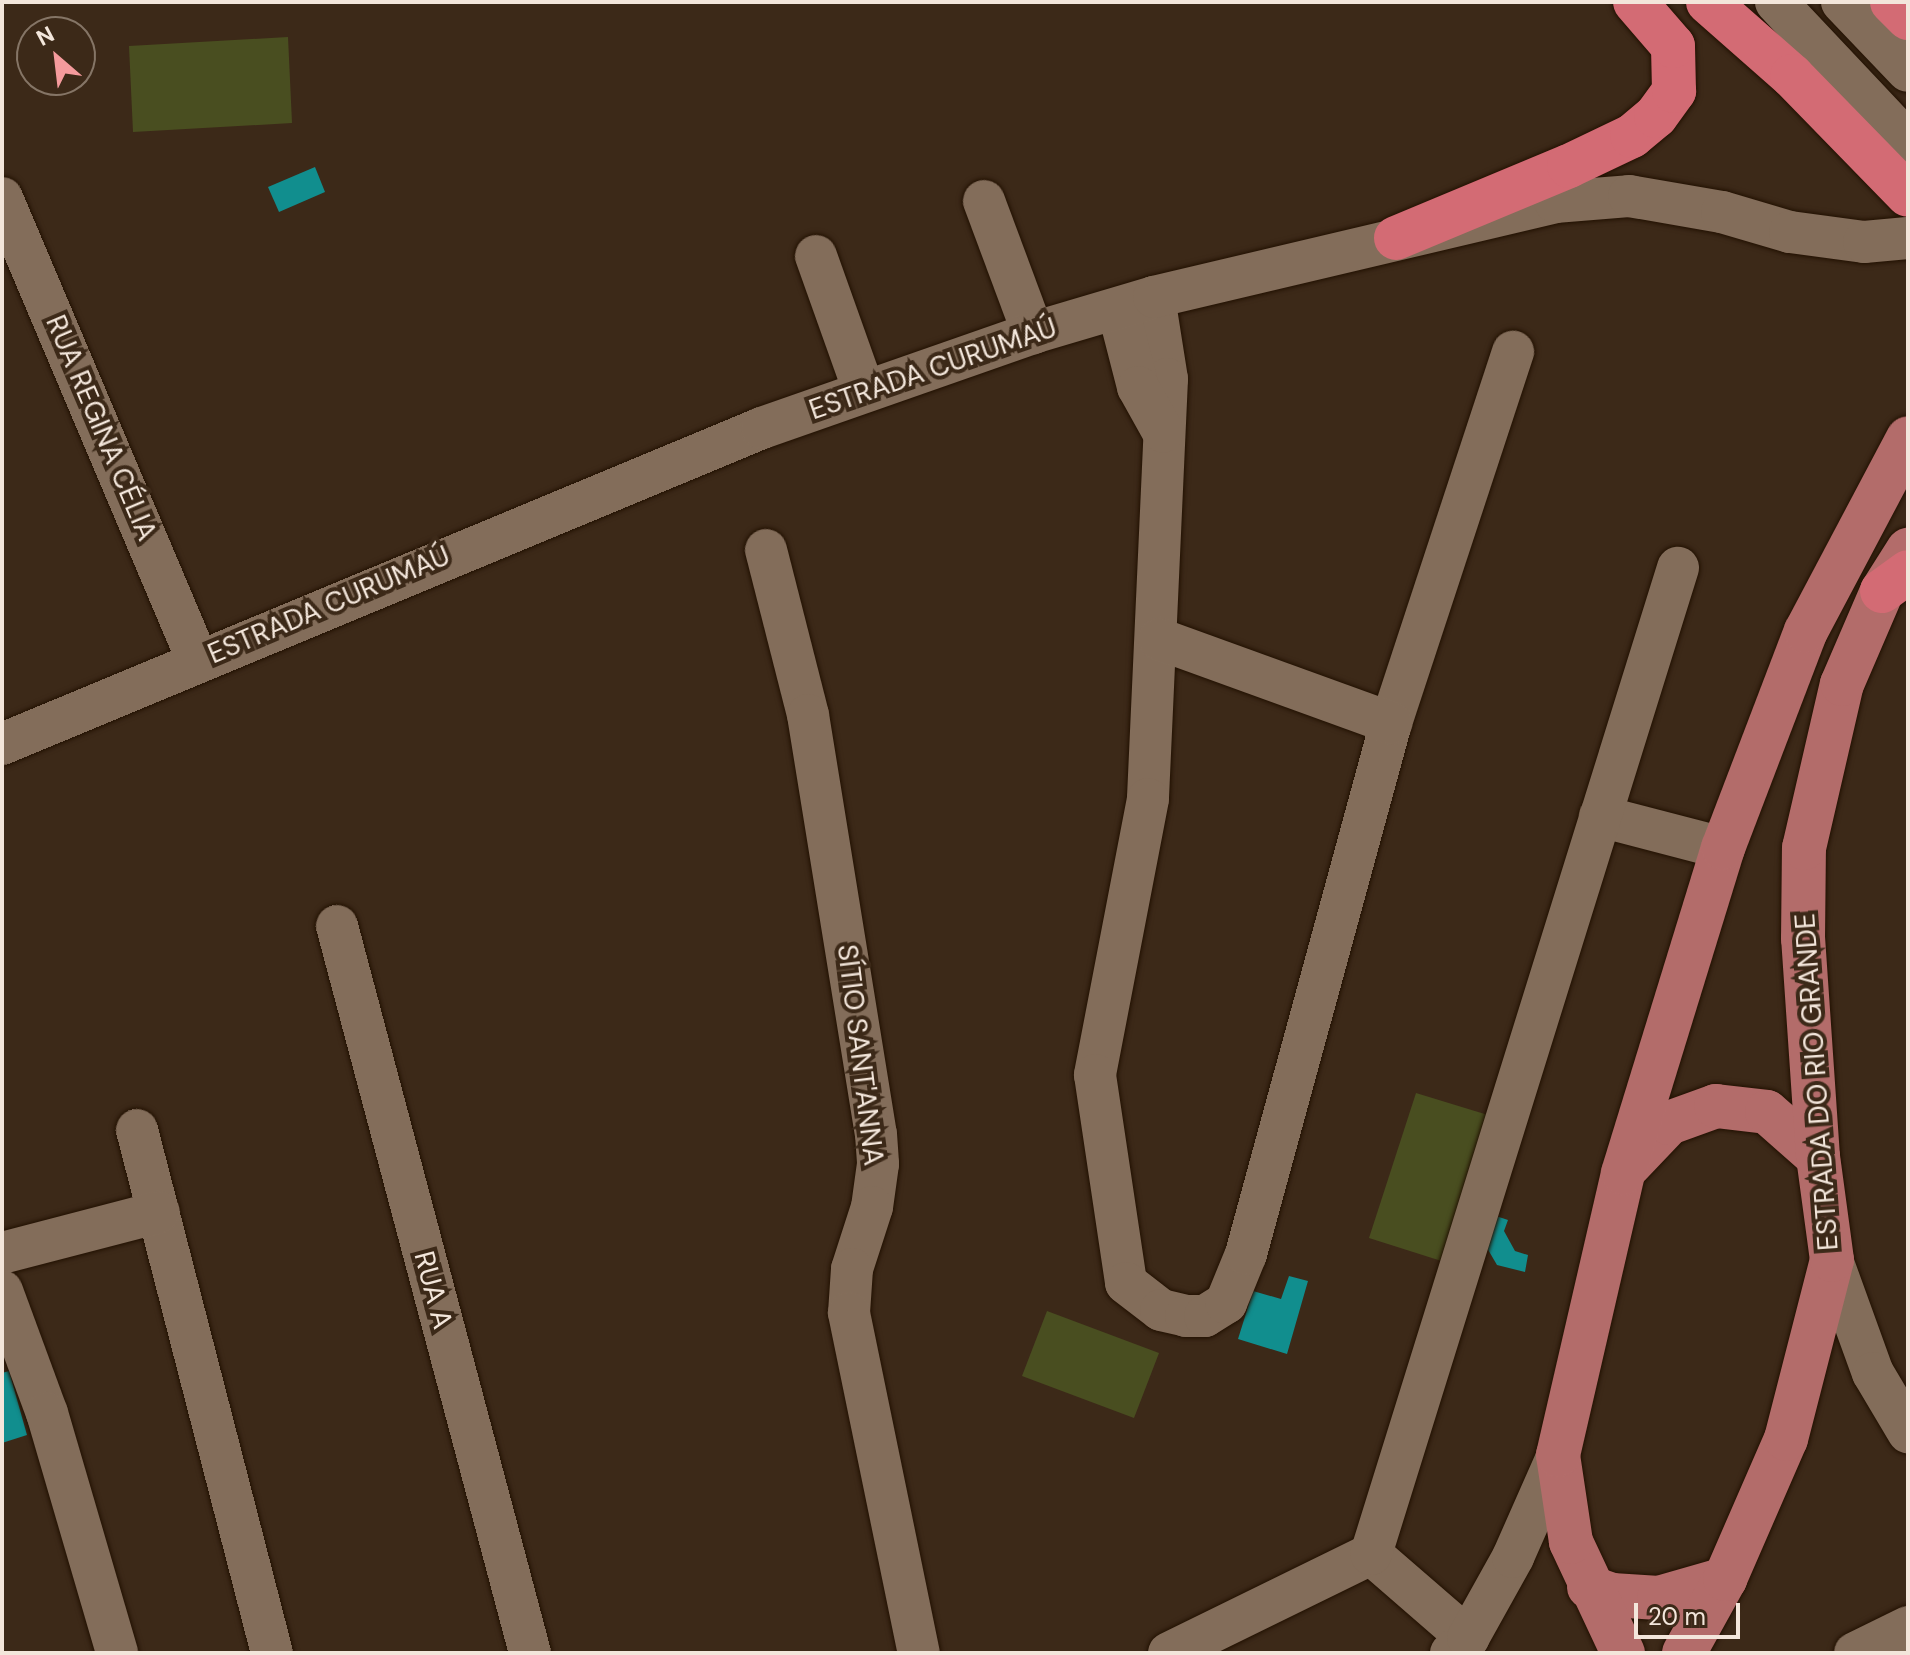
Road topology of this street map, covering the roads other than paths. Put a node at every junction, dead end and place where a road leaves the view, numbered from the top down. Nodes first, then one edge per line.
1 (1635, 2) edge
2 (1708, 2) edge
3 (1776, 2) edge
4 (1842, 2) edge
5 (1892, 2) edge
6 (1908, 18) edge
7 (1908, 71) edge
8 (1900, 167) edge
9 (2, 198) edge
10 (984, 201) dead end
11 (1396, 238) junction
12 (1908, 238) edge
13 (816, 256) dead end
14 (1136, 303) junction
15 (1033, 333) junction
16 (1513, 352) dead end
17 (864, 391) junction
18 (1908, 438) edge
19 (766, 550) dead end
20 (1908, 550) edge
21 (1678, 568) dead end
22 (1895, 582) edge
23 (1159, 639) junction
24 (197, 659) junction
25 (1391, 723) junction
26 (5, 733) edge
27 (1600, 816) junction
28 (1723, 848) junction
29 (337, 926) dead end
30 (137, 1130) dead end
31 (1818, 1157) junction
32 (1623, 1173) junction
33 (159, 1212) junction
34 (2, 1253) edge
35 (1832, 1260) junction
36 (2, 1291) edge
37 (1908, 1432) edge
38 (1558, 1455) junction
39 (1371, 1554) junction
40 (1725, 1579) junction
41 (1589, 1587) junction
42 (1908, 1627) edge
43 (1461, 1648) edge
44 (117, 1653) edge
45 (272, 1653) edge
46 (530, 1653) edge
47 (919, 1653) edge
48 (1169, 1653) edge
49 (1623, 1653) edge
50 (1684, 1653) edge
51 (1855, 1653) edge

1 - 11 highway
2 - 8 highway
3 - 8 street
4 - 7 street
5 - 6 highway
9 - 24 street, RUA REGINA CÉLIA
10 - 15 street
11 - 12 street, ESTRADA CURUMAÚ
11 - 14 street, ESTRADA CURUMAÚ
13 - 17 street
14 - 15 street, ESTRADA CURUMAÚ
14 - 23 street
15 - 17 street, ESTRADA CURUMAÚ
16 - 25 street
17 - 24 street, ESTRADA CURUMAÚ
18 - 28 main road
19 - 47 street, SÍTIO SANT'ANNA
20 - 22 main road, ESTRADA DO RIO GRANDE
21 - 27 street
22 - 31 main road, ESTRADA DO RIO GRANDE
23 - 25 street
23 - 25 street
24 - 26 street, ESTRADA CURUMAÚ
27 - 28 street
27 - 39 street
28 - 32 main road
29 - 46 street, RUA A
30 - 33 street
31 - 32 main road
31 - 35 main road, ESTRADA DO RIO GRANDE
32 - 38 main road
33 - 34 street
33 - 45 street
35 - 37 street
35 - 40 main road, ESTRADA DO RIO GRANDE
36 - 44 street
38 - 41 main road
38 - 43 street
39 - 43 street
39 - 48 street
40 - 41 main road
40 - 50 main road, ESTRADA DO RIO GRANDE
41 - 49 main road
42 - 51 street

